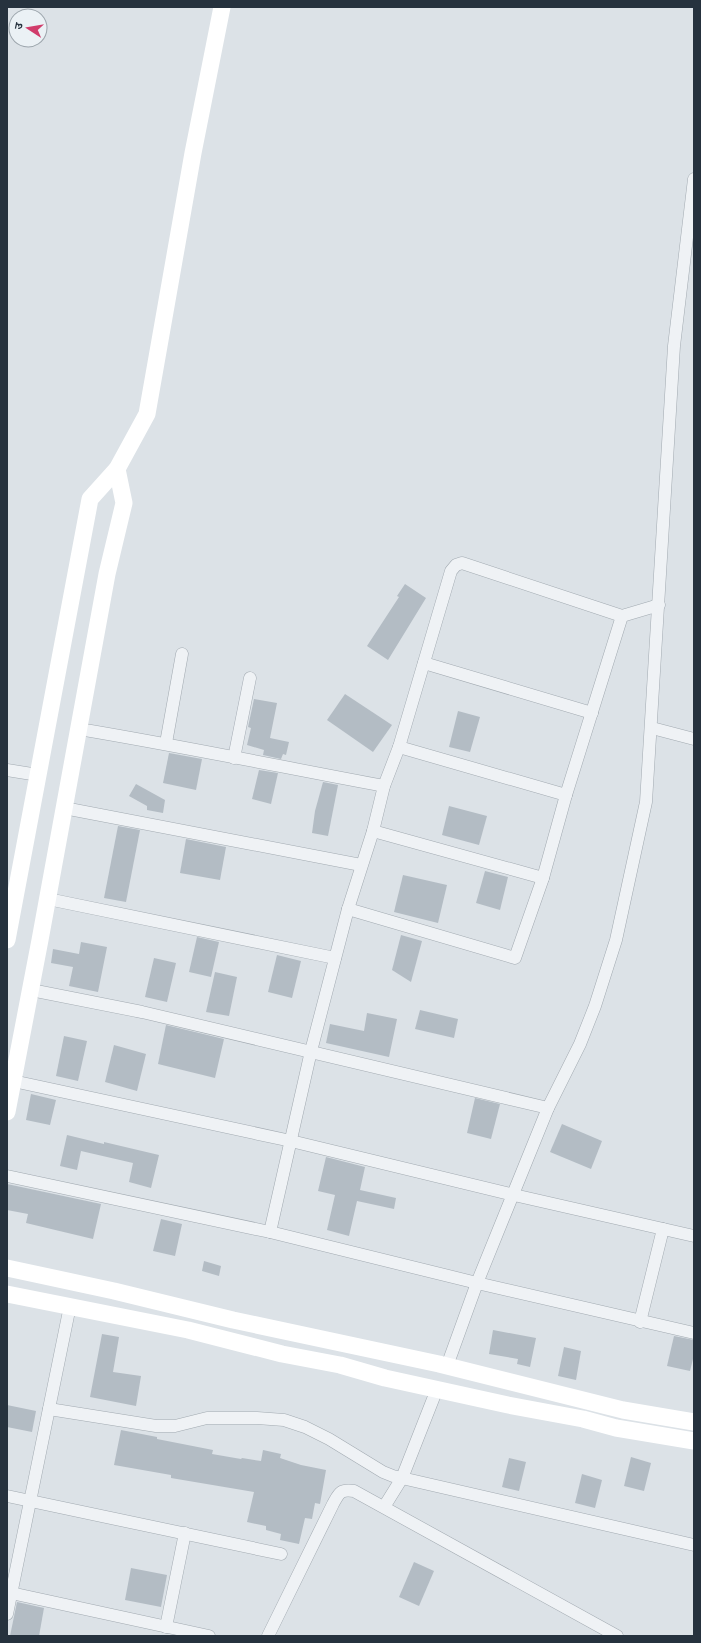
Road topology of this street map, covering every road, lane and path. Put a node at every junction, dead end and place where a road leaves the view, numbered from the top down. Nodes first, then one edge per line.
1 (222, 7) edge
2 (694, 182) edge
3 (117, 469) junction
4 (660, 605) junction
5 (622, 616) junction
6 (182, 654) dead end
7 (424, 663) junction
8 (250, 678) dead end
9 (592, 714) junction
10 (652, 728) junction
11 (79, 729) junction
12 (694, 739) edge
13 (166, 743) junction
14 (399, 747) junction
15 (234, 758) junction
16 (7, 770) edge
17 (38, 775) junction
18 (384, 786) junction
19 (566, 795) junction
20 (64, 808) junction
21 (373, 831) junction
22 (361, 865) junction
23 (543, 878) junction
24 (48, 898) junction
25 (348, 909) junction
26 (7, 940) edge
27 (335, 958) junction
28 (31, 990) junction
29 (311, 1051) junction
30 (13, 1081) junction
31 (548, 1108) junction
32 (7, 1112) edge
33 (291, 1141) junction
34 (7, 1176) edge
35 (514, 1195) junction
36 (663, 1229) junction
37 (270, 1232) junction
38 (694, 1236) edge
39 (7, 1268) edge
40 (477, 1283) junction
41 (7, 1294) edge
42 (70, 1306) junction
43 (640, 1322) junction
44 (694, 1333) edge
45 (447, 1366) junction
46 (438, 1389) junction
47 (49, 1409) junction
48 (694, 1422) edge
49 (694, 1441) edge
50 (402, 1478) junction
51 (7, 1496) edge
52 (30, 1500) junction
53 (384, 1507) junction
54 (184, 1533) junction
55 (694, 1546) edge
56 (282, 1554) dead end
57 (11, 1593) junction
58 (7, 1614) edge
59 (166, 1627) junction
60 (209, 1636) edge
61 (268, 1636) edge
62 (617, 1636) edge

1 - 3 street
2 - 4 street
3 - 11 street
3 - 17 street
4 - 5 street
4 - 10 street
5 - 7 street
5 - 9 street
6 - 13 street
7 - 9 street
7 - 14 street
8 - 15 street
9 - 19 street
10 - 12 street
10 - 31 street
11 - 13 street
11 - 20 street
13 - 15 street
14 - 18 street
14 - 19 street
15 - 18 street
16 - 17 street
17 - 26 street
18 - 21 street
19 - 23 street
20 - 22 street
20 - 24 street
21 - 22 street
21 - 23 street
22 - 25 street
23 - 25 street
24 - 27 street
24 - 28 street
25 - 27 street
27 - 29 street
28 - 29 street
28 - 30 street
29 - 31 street
29 - 33 street
30 - 32 street
30 - 33 street
31 - 35 street
33 - 35 street
33 - 37 street
34 - 37 street
35 - 36 street
35 - 40 street
36 - 38 street
36 - 43 street
37 - 40 street
39 - 45 street
40 - 43 street
40 - 45 street
41 - 42 street
42 - 46 street
42 - 47 street
43 - 44 street
45 - 46 street
45 - 48 street
46 - 49 street
46 - 50 street
47 - 50 street
47 - 52 street
50 - 53 street
50 - 55 street
51 - 52 street
52 - 54 street
52 - 57 street
53 - 61 street
53 - 62 street
54 - 56 street
54 - 59 street
57 - 58 street
57 - 59 street
59 - 60 street

